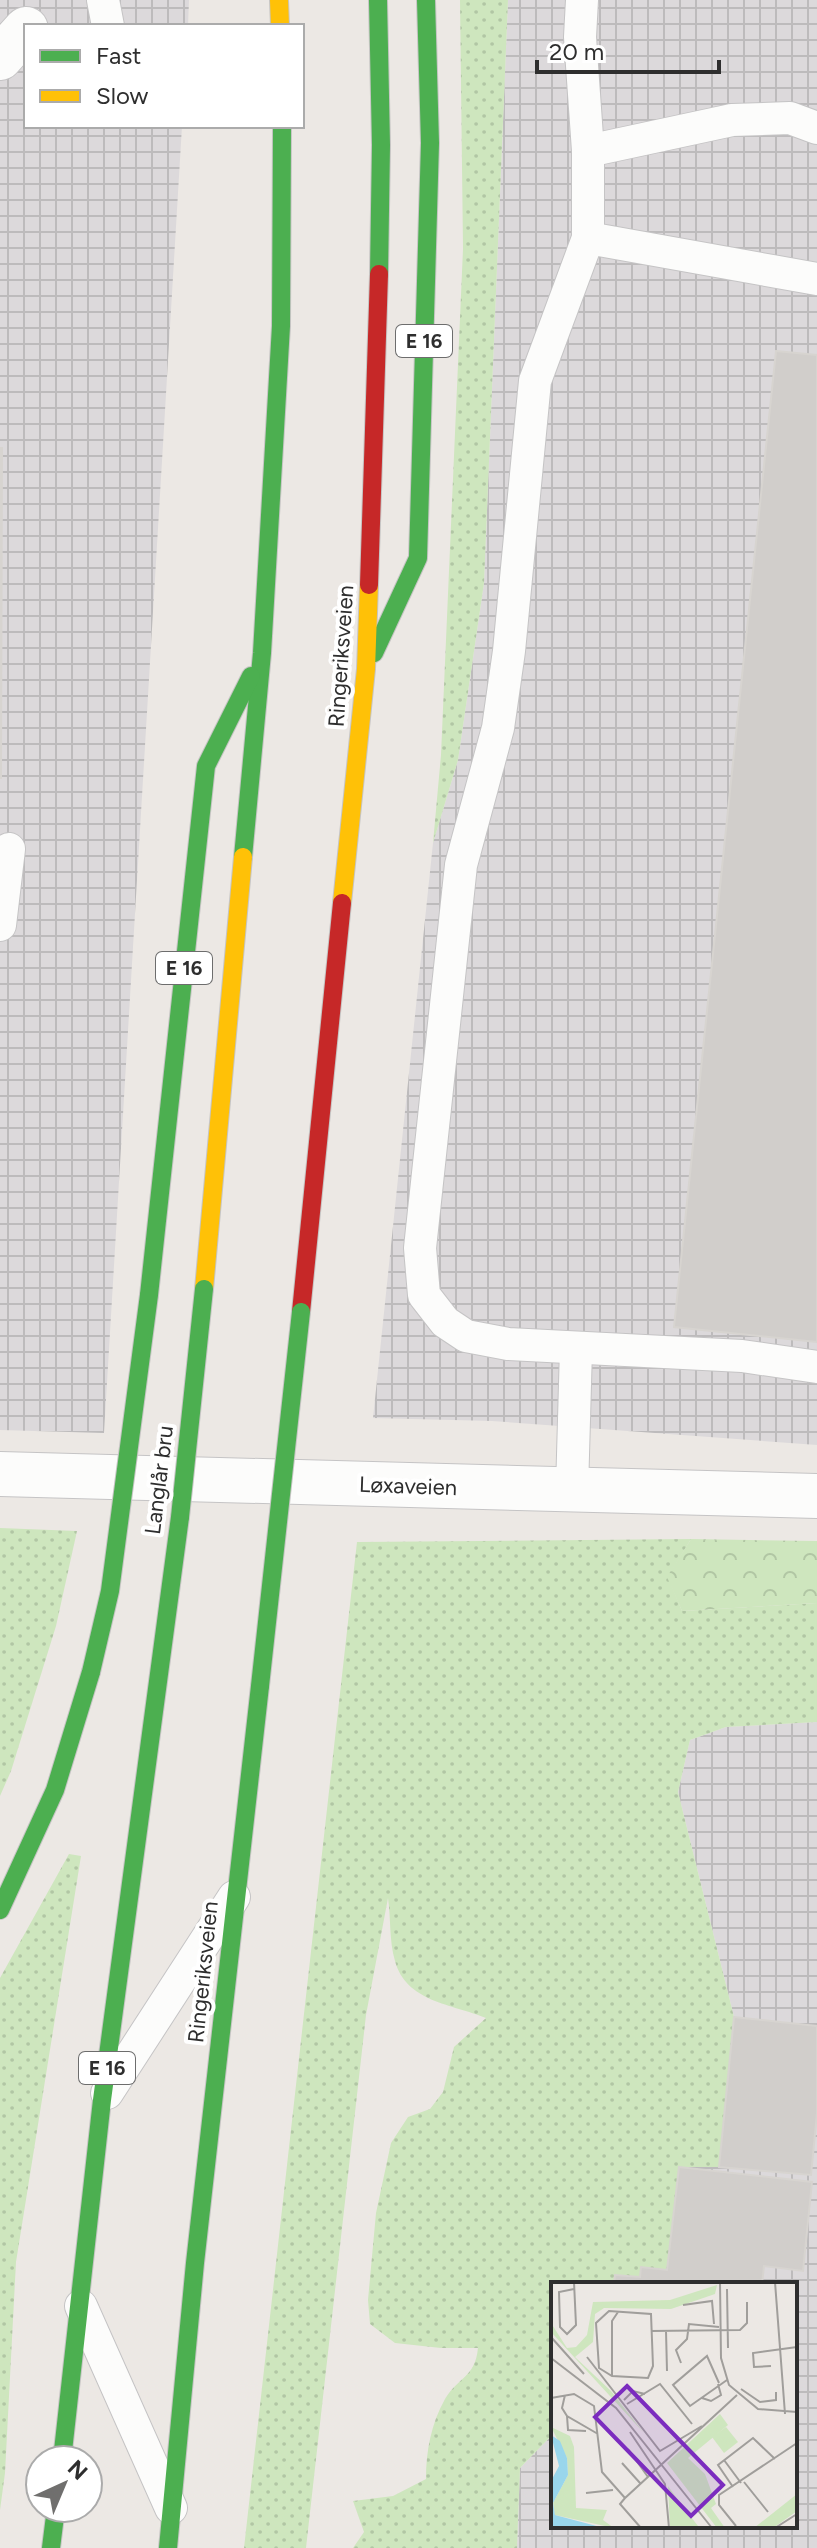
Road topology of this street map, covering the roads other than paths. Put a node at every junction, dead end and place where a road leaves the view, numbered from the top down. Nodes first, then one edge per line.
1 (46, 0) edge
2 (103, 0) edge
3 (279, 0) edge
4 (378, 0) edge
5 (426, 0) edge
6 (582, 0) edge
7 (29, 24) edge
8 (108, 24) edge
9 (280, 24) edge
10 (24, 30) edge
11 (0, 58) edge
12 (282, 128) edge
13 (817, 128) edge
14 (588, 151) junction
15 (588, 238) junction
16 (817, 279) edge
17 (262, 653) junction
18 (366, 669) junction
19 (9, 849) dead end
20 (0, 925) edge
21 (576, 1349) junction
22 (817, 1367) edge
23 (0, 1474) edge
24 (572, 1490) junction
25 (817, 1496) edge
26 (236, 1895) junction
27 (0, 1910) edge
28 (102, 2100) junction
29 (81, 2306) junction
30 (64, 2444) edge
31 (173, 2512) junction
32 (54, 2524) edge
33 (51, 2548) edge
34 (168, 2548) edge

1 - 7 street
2 - 8 lane
3 - 9 highway
4 - 18 highway, Ringeriksveien / E 16
5 - 18 highway, E 16
6 - 14 lane
10 - 11 street
12 - 17 highway, E 16
13 - 14 lane
14 - 15 lane
15 - 16 lane
15 - 21 lane
17 - 27 highway, E 16, bridge
17 - 28 highway, Langlår bru / E 16, bridge
18 - 26 highway, Ringeriksveien / E 16, bridge
19 - 20 lane
21 - 22 lane
21 - 24 lane
23 - 24 street, Løxaveien
24 - 25 street, Løxaveien
26 - 28 lane
26 - 31 highway, Ringeriksveien / E 16
28 - 29 highway, E 16
29 - 30 highway, E 16
29 - 31 lane
31 - 34 highway, E 16
32 - 33 highway

